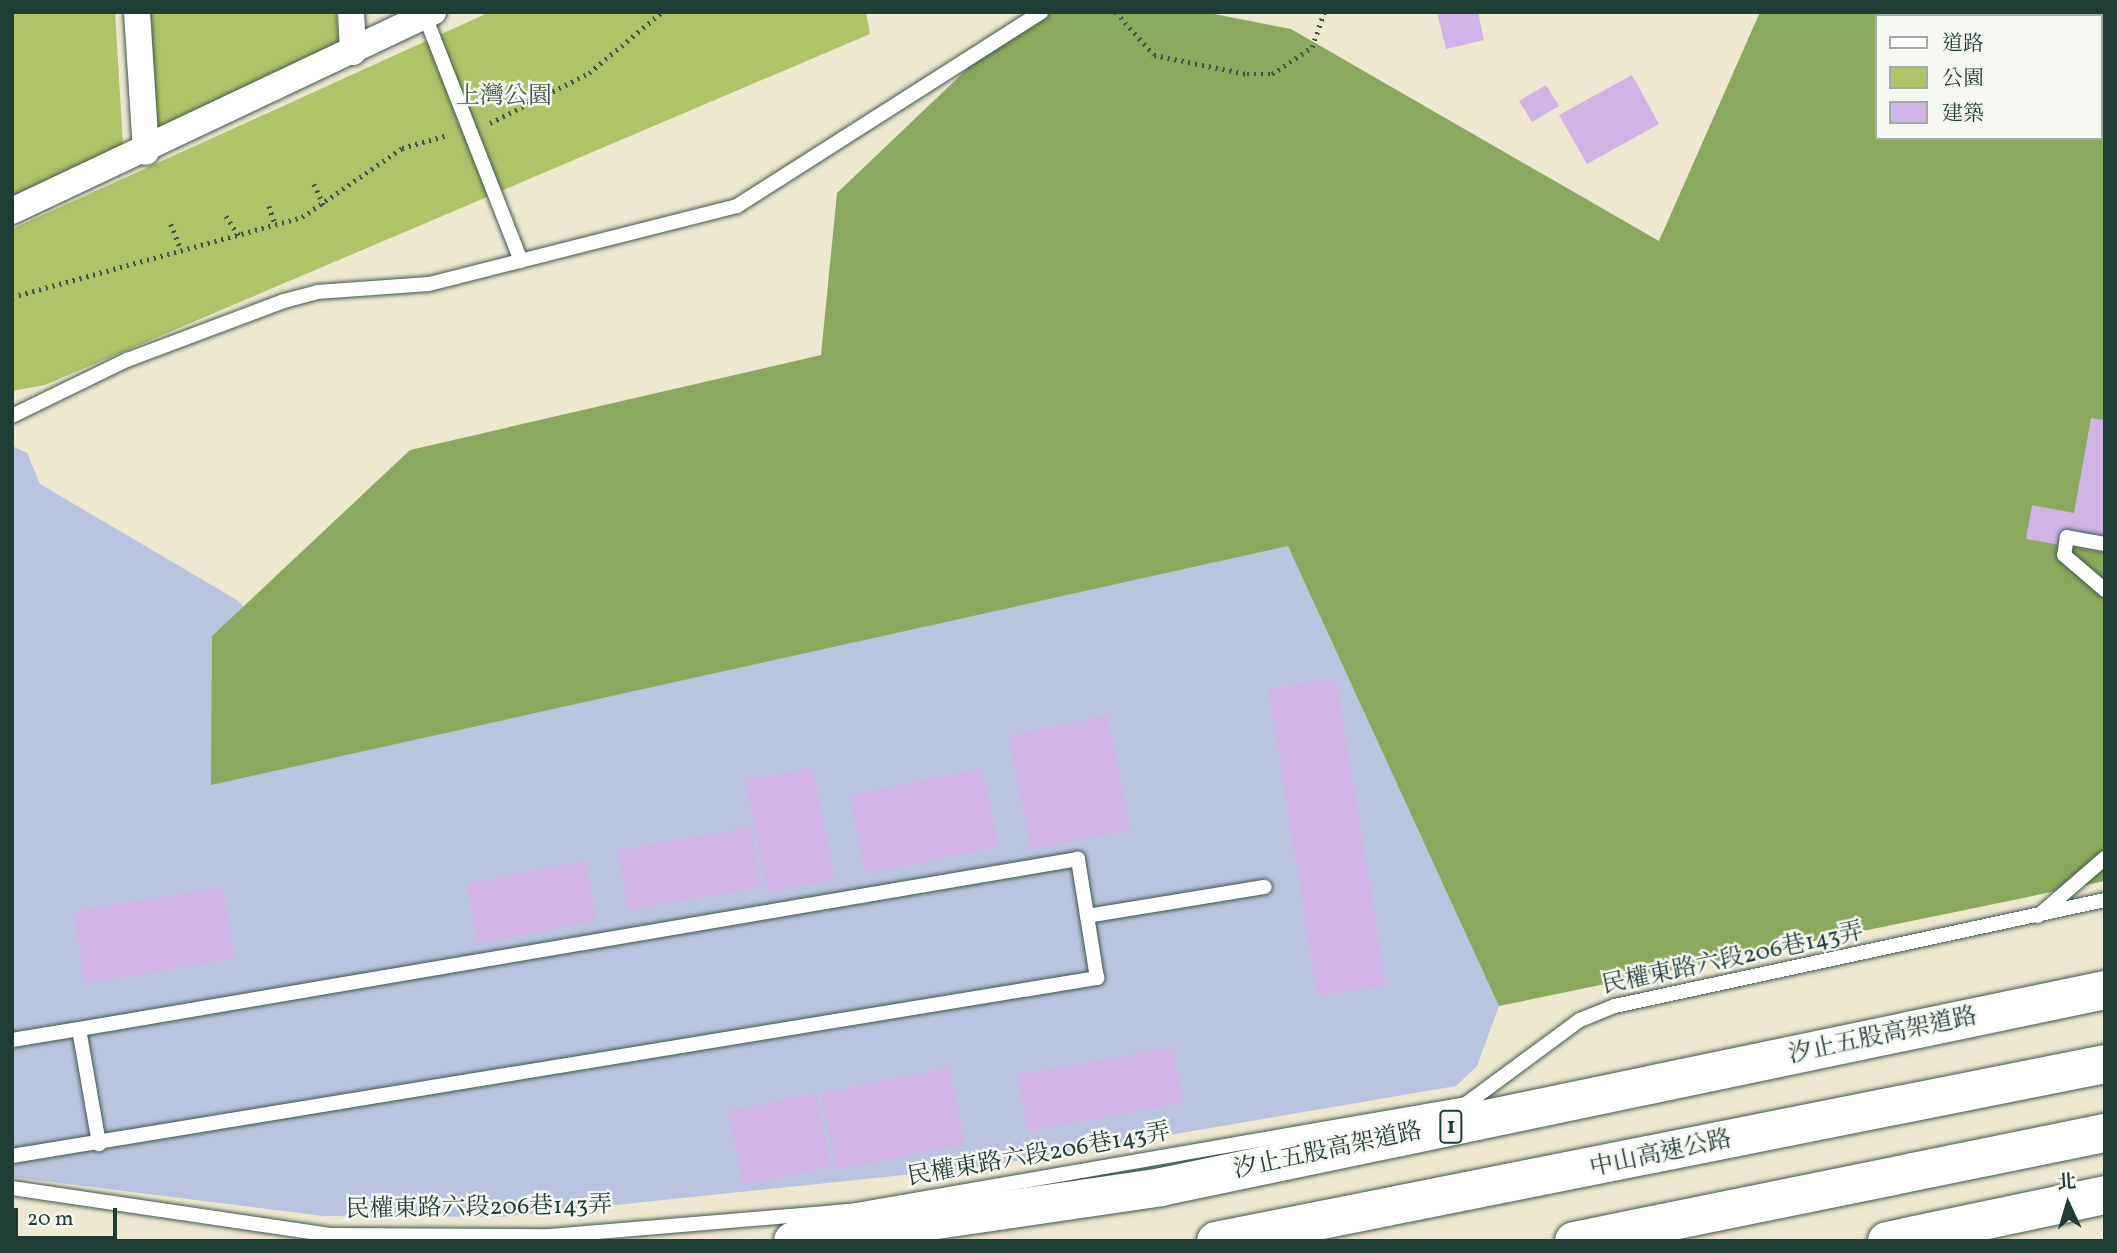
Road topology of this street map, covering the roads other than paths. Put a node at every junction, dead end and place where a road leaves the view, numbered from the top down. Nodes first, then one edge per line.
1 (137, 12) edge
2 (351, 12) edge
3 (1041, 12) edge
4 (429, 14) edge
5 (353, 52) junction
6 (146, 152) junction
7 (12, 211) edge
8 (521, 261) junction
9 (12, 416) edge
10 (2105, 544) edge
11 (2105, 590) edge
12 (2105, 858) edge
13 (1265, 887) dead end
14 (2105, 900) edge
15 (1087, 916) junction
16 (2034, 919) junction
17 (2105, 990) edge
18 (79, 1029) junction
19 (12, 1041) edge
20 (2105, 1064) edge
21 (2105, 1133) edge
22 (99, 1144) junction
23 (12, 1156) edge
24 (12, 1188) edge
25 (2105, 1195) edge
26 (793, 1241) edge
27 (1216, 1241) edge
28 (1574, 1241) edge
29 (1887, 1241) edge

1 - 6 street
2 - 5 street
3 - 8 lane
4 - 5 street
4 - 8 lane
5 - 6 street
6 - 7 street
8 - 9 lane
10 - 11 lane
12 - 16 lane, 民權東路六段206巷143弄
13 - 15 lane
14 - 16 lane, 民權東路六段206巷143弄
15 - 18 lane
15 - 22 lane
16 - 24 lane, 民權東路六段206巷143弄
17 - 26 highway, 汐止五股高架道路 / 1
18 - 19 lane
18 - 22 lane
20 - 27 highway, 中山高速公路
21 - 28 highway
22 - 23 lane
25 - 29 highway

